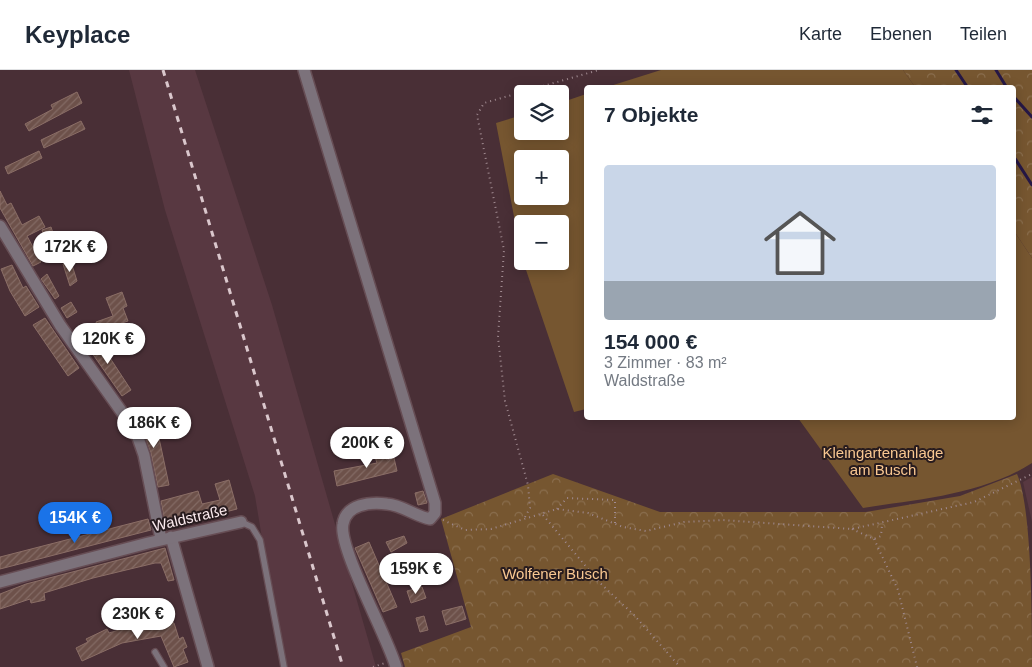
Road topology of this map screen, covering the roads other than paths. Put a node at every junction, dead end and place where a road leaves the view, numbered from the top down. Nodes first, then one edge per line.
1 (304, 70) edge
2 (0, 226) edge
3 (241, 522) joint
4 (166, 538) junction
5 (0, 582) edge
6 (155, 652) dead end
7 (206, 666) edge
8 (164, 667) edge
9 (284, 667) edge
10 (396, 667) edge

1 - 10 street
2 - 4 street
3 - 4 street, Waldstraße
3 - 9 lane
4 - 5 street, Waldstraße
4 - 7 street
6 - 8 lane

